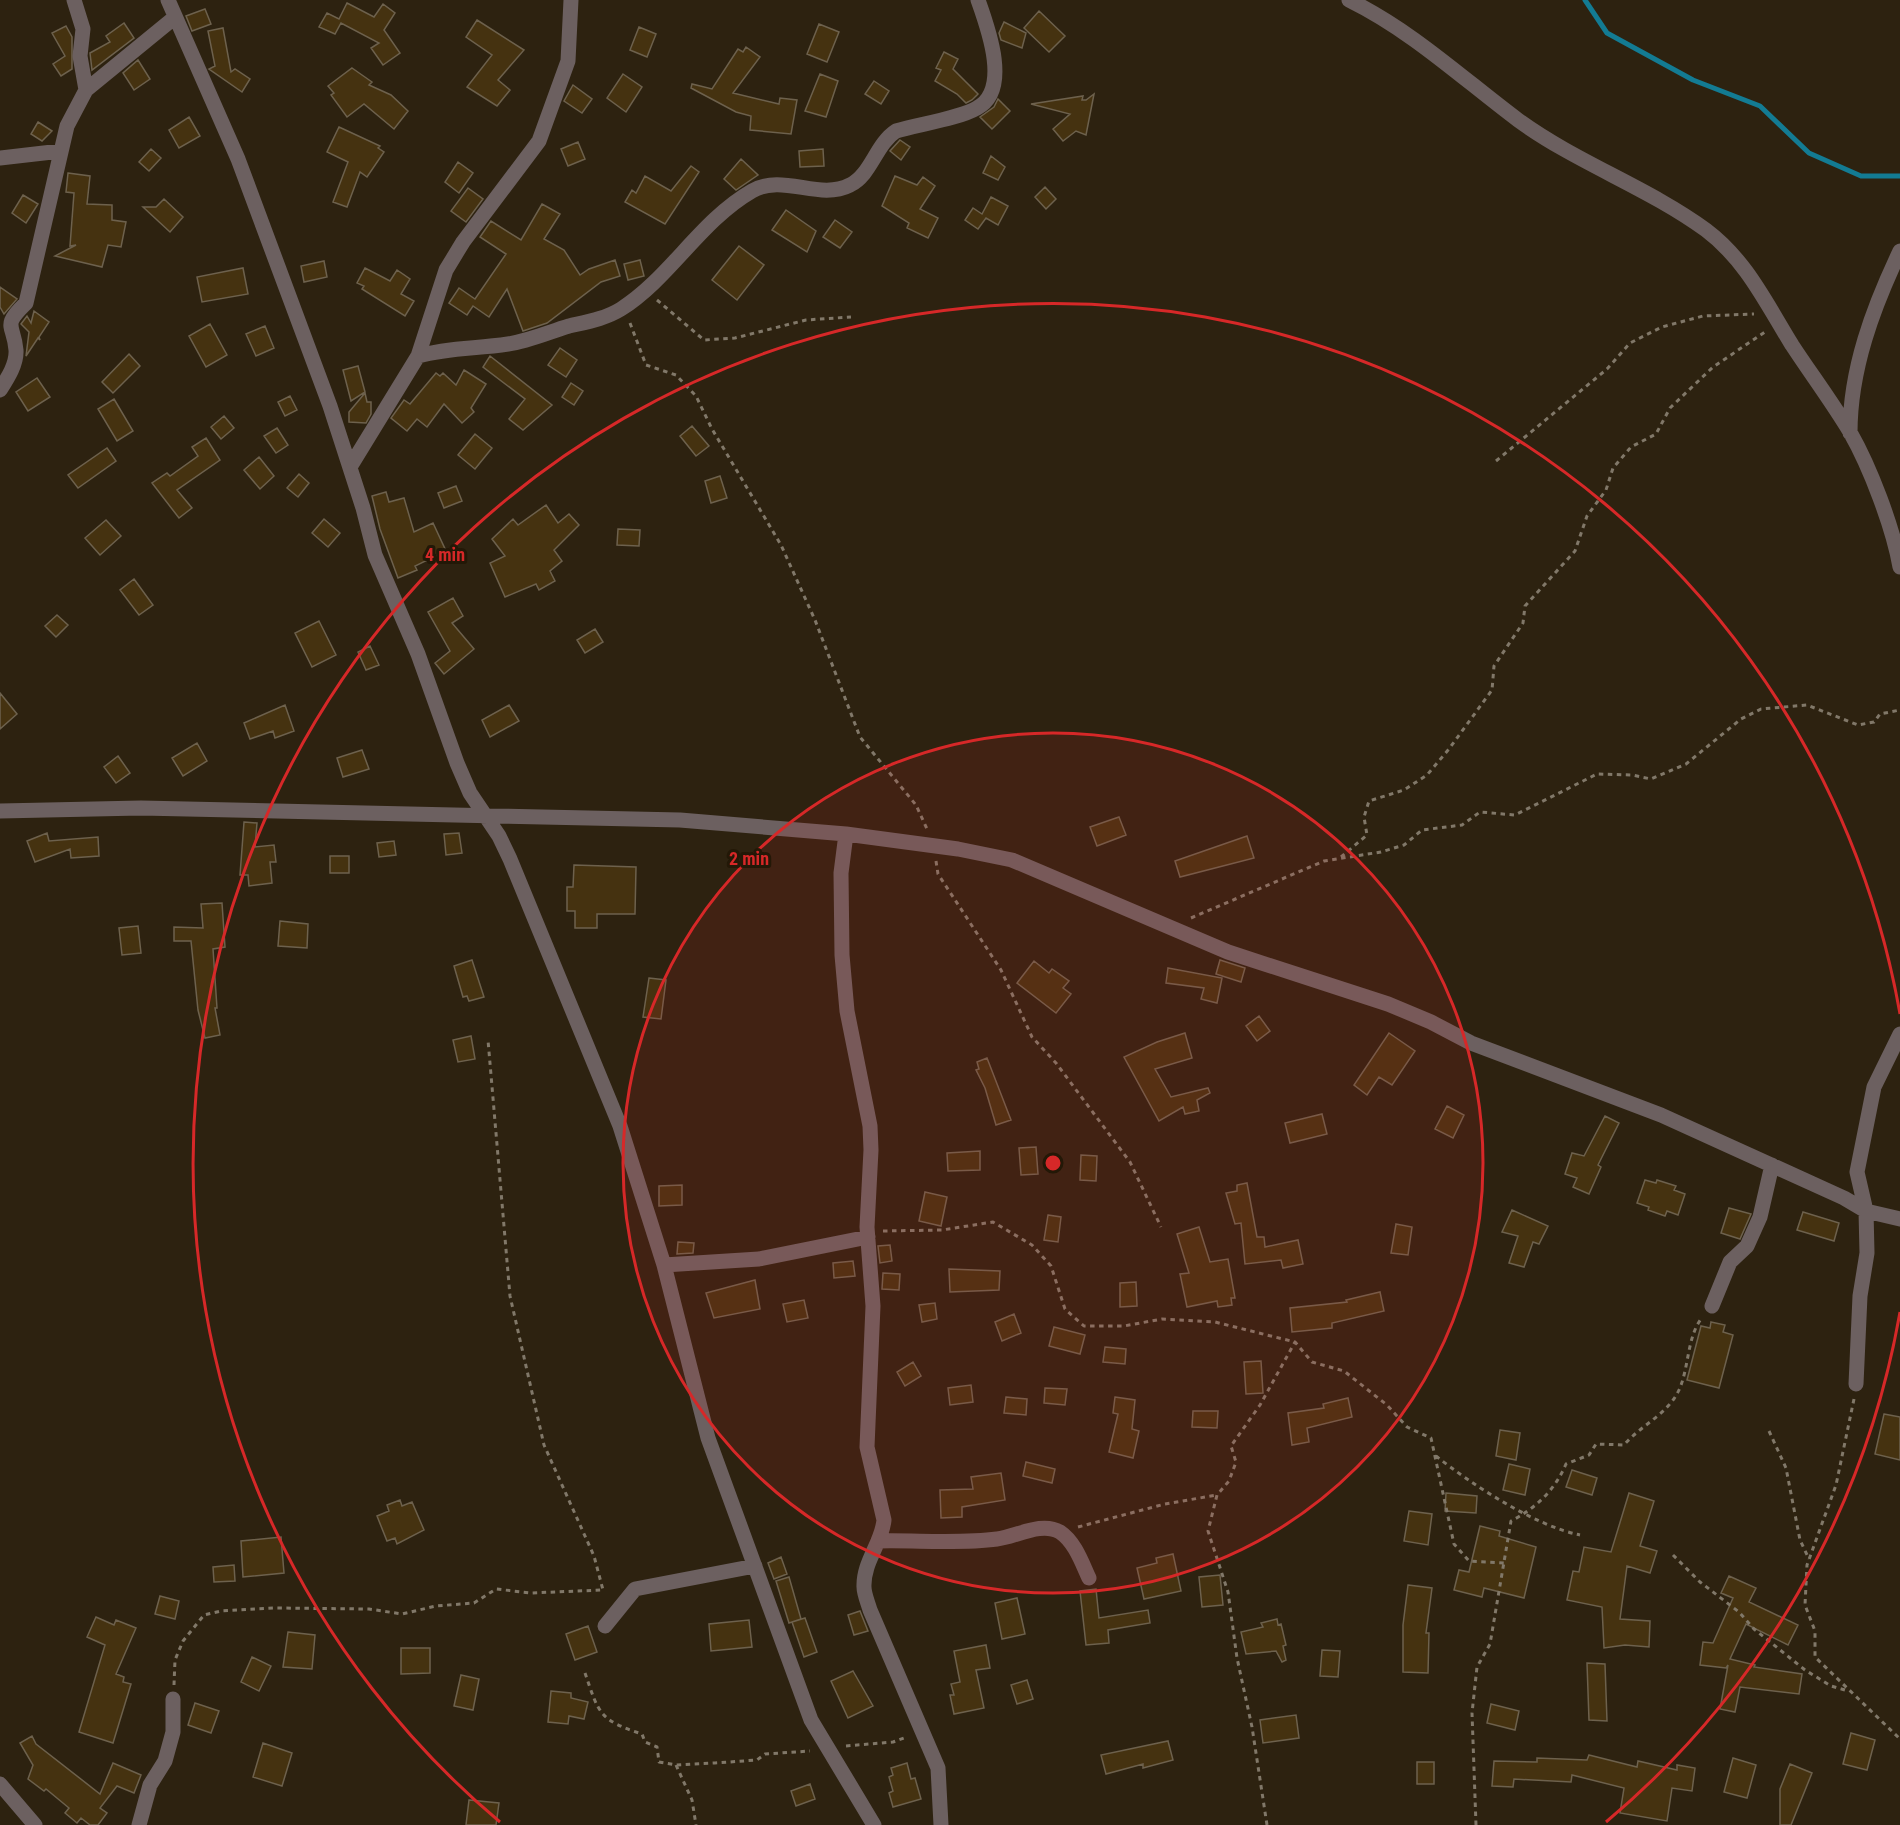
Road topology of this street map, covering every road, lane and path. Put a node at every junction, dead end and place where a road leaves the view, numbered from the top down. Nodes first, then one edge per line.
1 (74, 0) edge
2 (168, 0) edge
3 (572, 0) edge
4 (978, 0) edge
5 (1348, 0) edge
6 (174, 18) junction
7 (86, 90) junction
8 (61, 151) junction
9 (0, 158) edge
10 (1900, 251) edge
11 (642, 292) junction
12 (624, 307) junction
13 (851, 317) dead end
14 (1776, 318) junction
15 (418, 356) junction
16 (0, 390) edge
17 (1850, 433) junction
18 (1496, 460) dead end
19 (350, 467) junction
20 (1900, 567) edge
21 (1900, 710) edge
22 (0, 811) edge
23 (486, 815) junction
24 (846, 834) junction
25 (935, 846) junction
26 (1340, 858) junction
27 (1179, 930) junction
28 (1900, 1034) edge
29 (488, 1040) dead end
30 (1772, 1165) junction
31 (1866, 1211) junction
32 (1900, 1219) edge
33 (1161, 1227) dead end
34 (868, 1232) junction
35 (664, 1265) junction
36 (1712, 1306) joint
37 (1295, 1342) junction
38 (1856, 1384) joint
39 (1769, 1431) dead end
40 (1434, 1454) junction
41 (1217, 1495) junction
42 (1527, 1513) junction
43 (1059, 1532) junction
44 (1580, 1535) dead end
45 (878, 1541) junction
46 (1673, 1555) dead end
47 (1809, 1559) junction
48 (1503, 1563) junction
49 (755, 1566) junction
50 (1089, 1578) dead end
51 (605, 1626) dead end
52 (585, 1673) dead end
53 (1847, 1690) junction
54 (173, 1699) joint
55 (923, 1731) junction
56 (1900, 1739) edge
57 (826, 1748) junction
58 (676, 1765) junction
59 (0, 1784) edge
60 (35, 1825) edge
61 (139, 1825) edge
62 (696, 1825) edge
63 (874, 1825) edge
64 (941, 1825) edge
65 (1267, 1825) edge
66 (1476, 1825) edge

1 - 7 street
2 - 6 street
3 - 15 street
4 - 11 street
5 - 14 street
6 - 7 street
6 - 19 street
7 - 8 street
8 - 9 street
8 - 16 street
10 - 17 street
11 - 12 street
11 - 13 path
12 - 15 street
12 - 25 path
14 - 17 street
14 - 18 path
14 - 26 path
15 - 19 street
17 - 20 street
19 - 23 street
21 - 26 path
22 - 23 street
23 - 24 street
23 - 35 street
24 - 25 street
24 - 34 street
25 - 27 street
25 - 33 path
26 - 27 path
27 - 30 street
28 - 31 street
29 - 54 path
30 - 31 street
30 - 36 street
31 - 32 street
31 - 38 street
34 - 35 street
34 - 37 path
34 - 45 street
35 - 49 street
36 - 42 path
37 - 40 path
37 - 41 path
38 - 47 path
39 - 47 path
40 - 42 path
40 - 48 path
41 - 43 path
41 - 65 path
42 - 44 path
42 - 48 path
43 - 45 street
43 - 50 street
45 - 55 street
46 - 53 path
47 - 53 path
48 - 66 path
49 - 51 street
49 - 57 street
52 - 58 path
53 - 56 path
54 - 61 street
55 - 57 path
55 - 64 street
57 - 58 path
57 - 63 street
58 - 62 path
59 - 60 street

